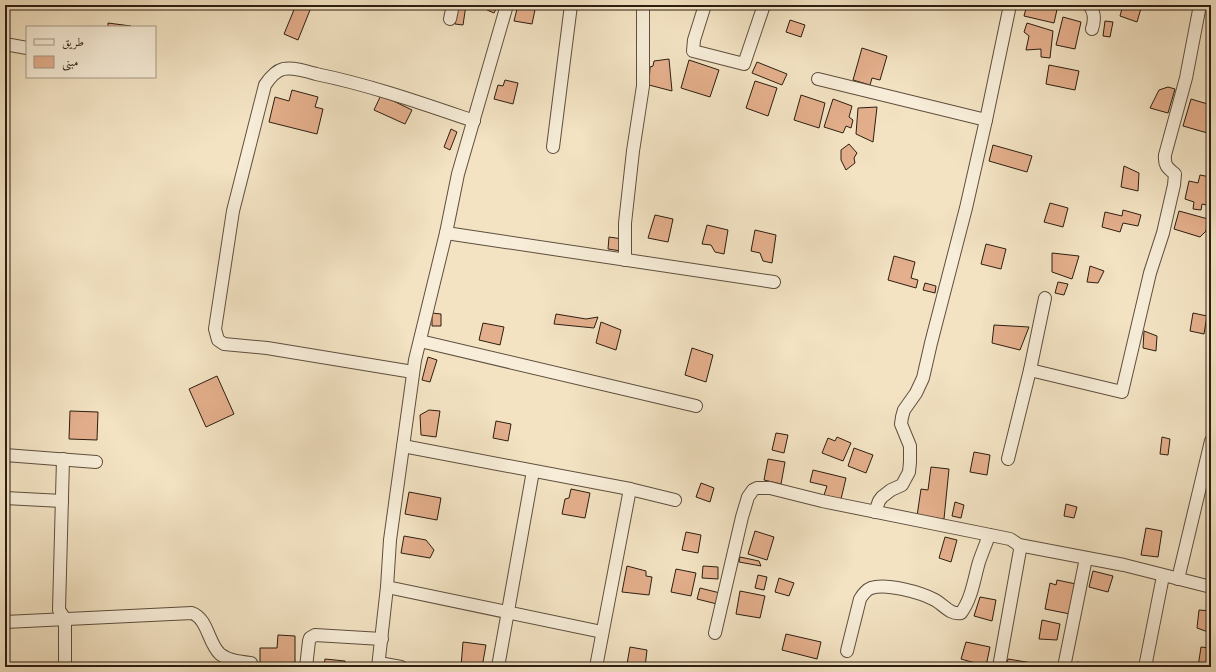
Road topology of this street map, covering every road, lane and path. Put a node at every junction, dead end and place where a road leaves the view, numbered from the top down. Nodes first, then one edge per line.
1 (453, 5) edge
2 (507, 5) edge
3 (571, 5) edge
4 (643, 5) edge
5 (705, 5) edge
6 (764, 5) edge
7 (1010, 5) edge
8 (1088, 5) edge
9 (1200, 5) edge
10 (450, 19) dead end
11 (1092, 29) dead end
12 (5, 44) edge
13 (26, 48) edge
14 (818, 79) dead end
15 (986, 120) junction
16 (474, 121) junction
17 (553, 147) dead end
18 (446, 233) junction
19 (625, 260) junction
20 (774, 282) dead end
21 (1045, 298) dead end
22 (420, 341) junction
23 (1030, 370) junction
24 (413, 372) junction
25 (696, 406) dead end
26 (1211, 441) edge
27 (403, 446) junction
28 (5, 455) edge
29 (63, 459) junction
30 (1008, 459) dead end
31 (96, 462) dead end
32 (533, 471) junction
33 (630, 489) junction
34 (5, 498) edge
35 (675, 500) dead end
36 (62, 501) junction
37 (876, 512) junction
38 (989, 535) junction
39 (1019, 545) junction
40 (1086, 558) junction
41 (1163, 576) junction
42 (1178, 579) junction
43 (387, 587) junction
44 (1211, 587) edge
45 (508, 612) junction
46 (65, 619) junction
47 (5, 622) edge
48 (602, 632) junction
49 (715, 633) dead end
50 (382, 639) junction
51 (847, 651) dead end
52 (251, 663) dead end
53 (378, 665) edge
54 (65, 667) edge
55 (306, 667) edge
56 (401, 667) edge
57 (498, 667) edge
58 (596, 667) edge
59 (999, 667) edge
60 (1064, 667) edge
61 (1145, 667) edge

1 - 10 street
2 - 16 street
3 - 17 street
4 - 19 street
5 - 6 street
7 - 15 street
8 - 11 street
9 - 23 street
12 - 13 street
14 - 15 street
15 - 37 street
16 - 18 street
16 - 24 street
18 - 19 street
18 - 22 street
19 - 20 street
21 - 23 street
22 - 24 street
22 - 25 street
23 - 30 street
24 - 27 street
26 - 42 street
27 - 32 street
27 - 43 street
28 - 29 street
29 - 31 street
29 - 36 street
32 - 33 street
32 - 45 street
33 - 35 street
33 - 48 street
34 - 36 street
36 - 46 street
37 - 38 street
37 - 49 street
38 - 39 street
38 - 51 street
39 - 40 street
39 - 59 street
40 - 41 street
40 - 60 street
41 - 42 street
41 - 61 street
42 - 44 street
43 - 45 street
43 - 50 street
45 - 48 street
45 - 57 street
46 - 47 street
46 - 52 street
46 - 54 street
48 - 58 street
50 - 53 street
50 - 55 street
53 - 56 street

